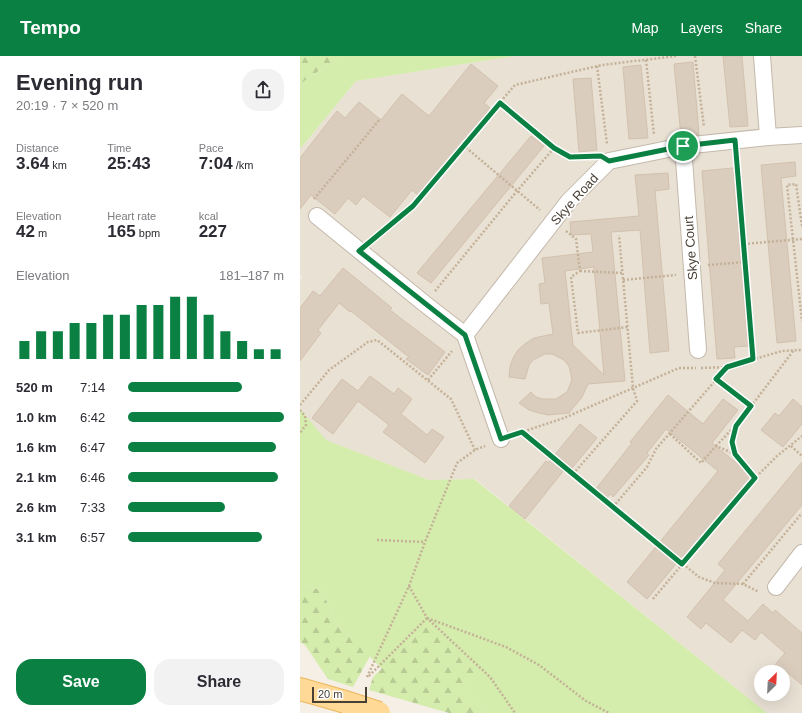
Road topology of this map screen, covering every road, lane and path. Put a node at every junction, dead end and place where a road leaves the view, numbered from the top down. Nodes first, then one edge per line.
1 (677, 56) edge
2 (695, 56) edge
3 (762, 56) edge
4 (661, 57) edge
5 (646, 60) junction
6 (597, 66) junction
7 (500, 103) junction
8 (380, 119) dead end
9 (802, 135) edge
10 (768, 137) junction
11 (735, 140) junction
12 (706, 144) junction
13 (683, 146) junction
14 (554, 148) junction
15 (656, 152) junction
16 (609, 161) junction
17 (317, 216) joint
18 (802, 226) edge
19 (619, 235) dead end
20 (802, 239) edge
21 (792, 240) junction
22 (744, 244) junction
23 (359, 251) junction
24 (745, 262) junction
25 (691, 270) junction
26 (580, 271) dead end
27 (622, 273) junction
28 (623, 280) junction
29 (425, 304) junction
30 (802, 321) edge
31 (465, 335) junction
32 (698, 350) dead end
33 (794, 350) junction
34 (802, 350) edge
35 (753, 359) junction
36 (727, 367) junction
37 (716, 379) junction
38 (428, 380) junction
39 (633, 388) junction
40 (300, 405) edge
41 (751, 406) junction
42 (300, 410) edge
43 (736, 426) junction
44 (522, 432) junction
45 (300, 433) edge
46 (670, 434) junction
47 (802, 436) edge
48 (501, 439) junction
49 (716, 446) junction
50 (791, 446) junction
51 (475, 450) junction
52 (735, 454) junction
53 (802, 456) edge
54 (573, 474) junction
55 (755, 478) junction
56 (613, 507) junction
57 (802, 513) edge
58 (377, 540) dead end
59 (425, 542) junction
60 (802, 553) edge
61 (682, 564) junction
62 (743, 584) junction
63 (409, 586) junction
64 (776, 587) joint
65 (653, 599) dead end
66 (427, 618) junction
67 (300, 688) edge
68 (379, 713) edge
69 (515, 713) edge
70 (609, 713) edge

1 - 4 path
2 - 12 path
3 - 10 street
4 - 5 path
5 - 6 path
5 - 15 path
6 - 7 path
6 - 16 path
7 - 14 path
7 - 23 path
8 - 17 path
9 - 10 street
10 - 11 street
11 - 12 street
11 - 22 path
12 - 13 street
13 - 15 street
13 - 25 street, Skye Court
14 - 16 path
14 - 29 path
15 - 16 street
16 - 31 street, Skye Road
17 - 23 street
18 - 21 path
19 - 27 path
20 - 21 path
21 - 22 path
21 - 30 path
22 - 24 path
23 - 29 street
24 - 25 path
24 - 35 path
25 - 28 path
25 - 32 street, Skye Court
26 - 27 path
27 - 28 path
28 - 39 path
29 - 31 street
31 - 38 path
31 - 48 street
33 - 34 path
33 - 35 path
33 - 41 path
35 - 36 path
36 - 37 path
36 - 39 path
37 - 41 path
37 - 46 path
38 - 40 path
38 - 51 path
39 - 44 path
39 - 54 path
41 - 43 path
42 - 45 path
43 - 49 path
43 - 52 path
44 - 48 path
44 - 54 path
46 - 49 path
46 - 56 path
47 - 50 path
48 - 51 path
49 - 52 path
50 - 53 path
50 - 55 path
51 - 59 path
52 - 55 path
54 - 56 path
55 - 61 path
56 - 61 path
57 - 62 path
58 - 59 path
59 - 63 path
60 - 64 street
61 - 62 path
61 - 65 path
62 - 64 path
63 - 66 path
63 - 66 path
66 - 69 path
66 - 70 path
67 - 68 main road, bridge

